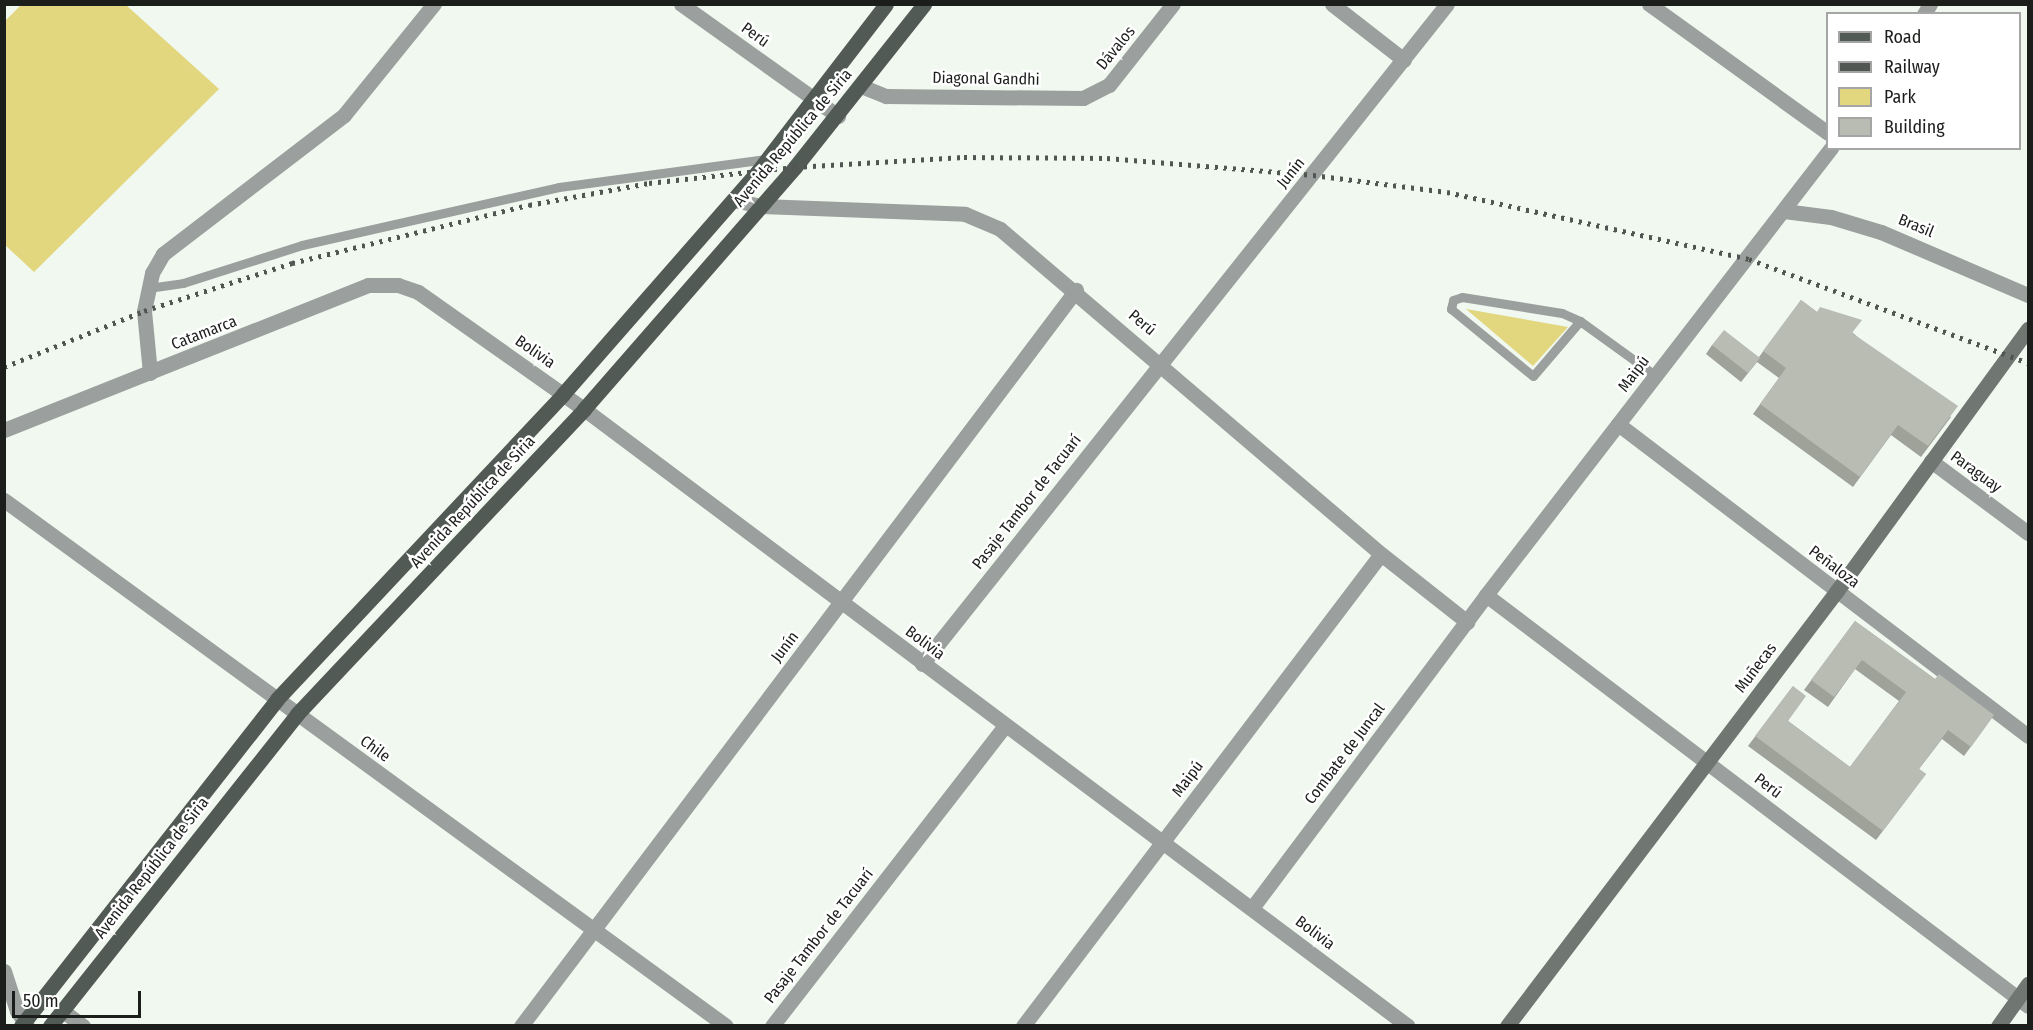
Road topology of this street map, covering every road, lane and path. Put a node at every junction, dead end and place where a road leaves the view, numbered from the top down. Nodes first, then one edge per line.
1 (434, 4) edge
2 (681, 4) edge
3 (886, 4) edge
4 (924, 4) edge
5 (1173, 4) edge
6 (1332, 4) edge
7 (1447, 4) edge
8 (1649, 4) edge
9 (1404, 60) junction
10 (1109, 85) joint
11 (861, 86) junction
12 (812, 99) junction
13 (838, 116) junction
14 (1826, 132) edge
15 (1829, 150) edge
16 (765, 159) junction
17 (733, 200) junction
18 (761, 206) junction
19 (1784, 210) junction
20 (147, 288) junction
21 (1076, 290) junction
22 (418, 292) joint
23 (2028, 295) edge
24 (1580, 321) junction
25 (2028, 329) edge
26 (1161, 363) junction
27 (150, 373) junction
28 (1655, 375) junction
29 (563, 394) junction
30 (584, 409) junction
31 (1618, 424) junction
32 (4, 430) edge
33 (1931, 461) junction
34 (4, 500) edge
35 (2028, 533) edge
36 (1381, 554) junction
37 (1836, 592) junction
38 (1486, 595) junction
39 (841, 603) junction
40 (1467, 622) junction
41 (922, 664) junction
42 (277, 699) junction
43 (297, 714) junction
44 (1005, 726) junction
45 (2028, 736) edge
46 (1707, 762) junction
47 (1164, 842) junction
48 (1252, 908) junction
49 (594, 931) junction
50 (4, 971) edge
51 (2028, 984) edge
52 (2023, 1002) edge
53 (63, 1011) junction
54 (24, 1025) edge
55 (50, 1026) edge
56 (83, 1026) edge
57 (522, 1026) edge
58 (726, 1026) edge
59 (772, 1026) edge
60 (1023, 1026) edge
61 (1408, 1026) edge
62 (1507, 1026) edge
63 (1998, 1026) edge

1 - 20 street
2 - 12 street, Perú
3 - 12 main road, Avenida República de Siria
4 - 11 main road, Avenida República de Siria
5 - 10 street, Dávalos
6 - 9 street
7 - 9 street, Junín
8 - 14 street
9 - 26 street, Junín
10 - 11 street, Diagonal Gandhi
11 - 13 main road, Avenida República de Siria
12 - 13 street, Perú
12 - 16 main road, Avenida República de Siria
13 - 18 main road, Avenida República de Siria
15 - 19 street, Maipú
16 - 17 main road, Avenida República de Siria
16 - 20 lane
17 - 18 street, Perú
17 - 29 main road, Avenida República de Siria
18 - 21 street, Perú
18 - 30 main road, Avenida República de Siria
19 - 23 street, Brasil
19 - 28 street, Maipú
20 - 27 street
21 - 26 street, Perú
21 - 39 street, Junín
22 - 27 street, Catamarca
22 - 29 street, Bolivia
24 - 24 lane
24 - 28 lane
25 - 33 street, Muñecas
26 - 36 street, Perú
26 - 41 street, Pasaje Tambor de Tacuarí
27 - 32 street, Catamarca
28 - 31 street, Maipú
29 - 30 street, Bolivia
29 - 42 main road, Avenida República de Siria
30 - 39 street, Bolivia
30 - 43 main road, Avenida República de Siria
31 - 37 street, Peñaloza
31 - 38 street, Maipú
33 - 35 street, Paraguay
33 - 37 street, Muñecas
34 - 42 street, Chile
36 - 40 street, Perú
36 - 47 street, Maipú
37 - 45 street, Peñaloza
37 - 46 street, Muñecas
38 - 40 street, Maipú
38 - 46 street, Perú
39 - 41 street, Bolivia
39 - 49 street, Junín
40 - 48 street, Combate de Juncal
41 - 44 street, Bolivia
42 - 43 street, Chile
42 - 54 main road, Avenida República de Siria
43 - 49 street, Chile
43 - 53 main road, Avenida República de Siria
44 - 47 street, Bolivia
44 - 59 street, Pasaje Tambor de Tacuarí
46 - 52 street, Perú
46 - 62 street, Muñecas
47 - 48 street, Bolivia
47 - 60 street, Maipú
48 - 61 street, Bolivia
49 - 57 street, Junín
49 - 58 street, Chile
50 - 54 street
51 - 52 street
52 - 63 street
53 - 55 main road, Avenida República de Siria
53 - 56 street

